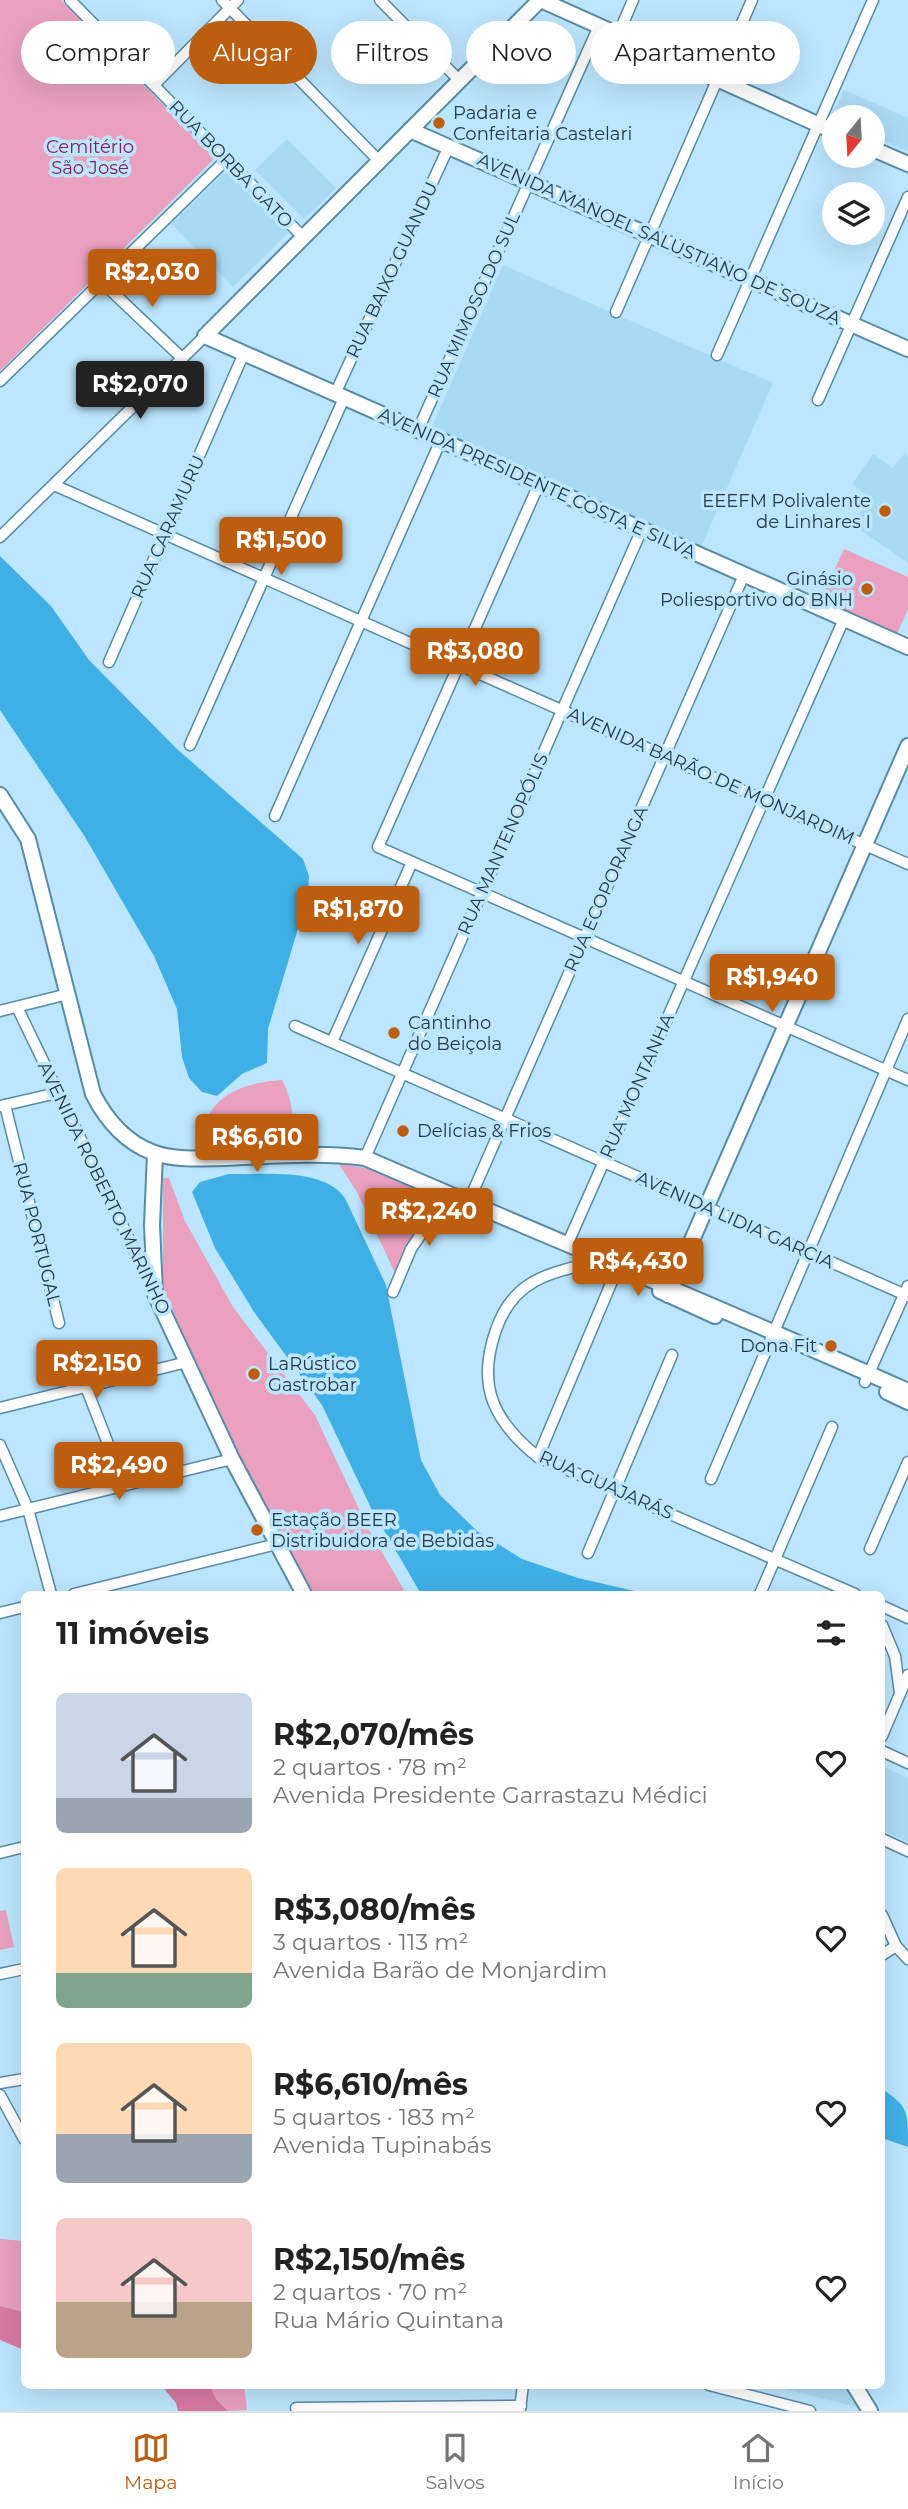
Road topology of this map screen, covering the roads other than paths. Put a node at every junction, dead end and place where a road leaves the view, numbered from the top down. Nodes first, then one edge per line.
1 (70, 0) edge
2 (222, 0) edge
3 (239, 0) edge
4 (380, 0) edge
5 (540, 0) edge
6 (560, 0) edge
7 (633, 0) edge
8 (752, 0) edge
9 (873, 0) edge
10 (230, 9) junction
11 (578, 16) junction
12 (624, 21) edge
13 (742, 21) edge
14 (590, 22) edge
15 (590, 46) edge
16 (460, 80) junction
17 (714, 84) edge
18 (727, 84) edge
19 (154, 85) junction
20 (818, 124) junction
21 (822, 126) edge
22 (410, 130) junction
23 (449, 146) junction
24 (886, 155) edge
25 (227, 159) junction
26 (379, 161) junction
27 (908, 164) edge
28 (529, 182) junction
29 (908, 197) edge
30 (649, 234) junction
31 (303, 237) junction
32 (750, 279) junction
33 (102, 282) junction
34 (616, 312) dead end
35 (852, 324) junction
36 (205, 336) junction
37 (908, 349) edge
38 (244, 353) junction
39 (717, 355) dead end
40 (182, 358) junction
41 (0, 381) edge
42 (340, 396) junction
43 (818, 400) dead end
44 (418, 430) junction
45 (441, 440) junction
46 (539, 484) junction
47 (54, 485) junction
48 (642, 529) junction
49 (165, 534) junction
50 (0, 537) edge
51 (744, 575) junction
52 (264, 578) junction
53 (844, 619) junction
54 (361, 621) junction
55 (908, 647) edge
56 (109, 662) dead end
57 (459, 664) junction
58 (562, 710) junction
59 (190, 745) dead end
60 (908, 746) edge
61 (664, 756) junction
62 (0, 795) edge
63 (764, 800) junction
64 (275, 816) dead end
65 (865, 845) junction
66 (412, 862) junction
67 (908, 864) edge
68 (482, 893) junction
69 (584, 938) junction
70 (684, 982) junction
71 (68, 994) junction
72 (17, 1007) junction
73 (0, 1011) edge
74 (908, 1019) edge
75 (295, 1026) dead end
76 (786, 1026) junction
77 (332, 1042) junction
78 (886, 1070) junction
79 (403, 1073) junction
80 (908, 1080) edge
81 (57, 1093) junction
82 (2, 1106) edge
83 (505, 1118) junction
84 (155, 1154) junction
85 (365, 1158) junction
86 (604, 1162) junction
87 (448, 1194) junction
88 (468, 1203) junction
89 (706, 1207) junction
90 (567, 1245) junction
91 (807, 1252) junction
92 (603, 1261) junction
93 (622, 1269) junction
94 (670, 1290) junction
95 (393, 1292) dead end
96 (907, 1292) edge
97 (155, 1293) junction
98 (59, 1323) dead end
99 (772, 1336) junction
100 (672, 1355) dead end
101 (187, 1362) junction
102 (867, 1378) junction
103 (86, 1387) junction
104 (908, 1391) edge
105 (908, 1402) edge
106 (0, 1408) edge
107 (832, 1427) dead end
108 (0, 1445) edge
109 (538, 1457) junction
110 (232, 1459) junction
111 (908, 1462) edge
112 (711, 1479) dead end
113 (124, 1485) junction
114 (614, 1490) junction
115 (28, 1509) junction
116 (0, 1516) edge
117 (277, 1544) junction
118 (870, 1549) dead end
119 (587, 1553) dead end
120 (775, 1558) junction
121 (50, 1591) edge
122 (95, 1591) edge
123 (301, 1591) edge
124 (761, 1591) edge
125 (848, 1591) edge
126 (21, 1607) edge
127 (885, 1607) edge
128 (0, 1613) edge
129 (908, 1618) edge
130 (885, 1632) edge
131 (908, 1675) edge
132 (900, 1693) junction
133 (885, 1729) edge
134 (885, 1752) edge
135 (908, 1763) edge
136 (885, 1840) edge
137 (21, 1848) edge
138 (908, 1851) edge
139 (0, 1853) edge
140 (885, 1922) edge
141 (896, 1946) junction
142 (885, 1953) edge
143 (908, 1959) edge
144 (21, 1970) edge
145 (0, 1974) edge
146 (21, 2080) edge
147 (0, 2083) edge
148 (0, 2095) edge
149 (21, 2134) edge
150 (523, 2389) edge
151 (725, 2389) edge
152 (856, 2389) edge
153 (296, 2408) dead end
154 (521, 2408) edge
155 (810, 2411) edge
156 (870, 2411) edge

1 - 19 street, RUA BORBA GATO
2 - 10 street
3 - 10 street
4 - 16 street
5 - 11 main road
5 - 16 main road
6 - 11 main road
7 - 12 street
8 - 13 street
9 - 20 street
10 - 19 street
10 - 26 street
11 - 14 main road
15 - 28 street, RUA MIMOSO DO SUL
16 - 22 main road
17 - 30 street
18 - 20 main road
19 - 25 street, RUA BORBA GATO
20 - 21 main road
20 - 32 street
22 - 23 main road, AVENIDA MANOEL SALUSTIANO DE SOUZA
22 - 26 main road
23 - 28 main road, AVENIDA MANOEL SALUSTIANO DE SOUZA
23 - 42 street, RUA BAIXO GUANDU
24 - 27 main road
25 - 31 street, RUA BORBA GATO
25 - 33 street
26 - 31 main road
28 - 30 main road, AVENIDA MANOEL SALUSTIANO DE SOUZA
28 - 44 street, RUA MIMOSO DO SUL
29 - 35 street
30 - 32 main road, AVENIDA MANOEL SALUSTIANO DE SOUZA
30 - 34 street
31 - 36 main road
32 - 35 main road, AVENIDA MANOEL SALUSTIANO DE SOUZA
32 - 39 street
33 - 40 street
33 - 41 street
35 - 37 main road, AVENIDA MANOEL SALUSTIANO DE SOUZA
35 - 43 street
36 - 38 main road, AVENIDA PRESIDENTE COSTA E SILVA
36 - 40 street
38 - 42 main road, AVENIDA PRESIDENTE COSTA E SILVA
38 - 49 street, RUA CARAMURU
40 - 47 street
42 - 44 main road, AVENIDA PRESIDENTE COSTA E SILVA
42 - 52 street, RUA BAIXO GUANDU
44 - 45 main road, AVENIDA PRESIDENTE COSTA E SILVA
45 - 46 main road, AVENIDA PRESIDENTE COSTA E SILVA
45 - 54 street
46 - 48 main road, AVENIDA PRESIDENTE COSTA E SILVA
46 - 57 street
47 - 49 street, AVENIDA BARÃO DE MONJARDIM
47 - 50 street
48 - 51 main road, AVENIDA PRESIDENTE COSTA E SILVA
48 - 58 street, RUA MANTENOPÓLIS
49 - 52 street, AVENIDA BARÃO DE MONJARDIM
49 - 56 street, RUA CARAMURU
51 - 53 main road, AVENIDA PRESIDENTE COSTA E SILVA
51 - 61 street, RUA ECOPORANGA
52 - 54 street, AVENIDA BARÃO DE MONJARDIM
52 - 59 street, RUA BAIXO GUANDU
53 - 55 main road, AVENIDA PRESIDENTE COSTA E SILVA
53 - 63 street, RUA MONTANHA
54 - 57 street, AVENIDA BARÃO DE MONJARDIM
54 - 64 street
57 - 58 street, AVENIDA BARÃO DE MONJARDIM
57 - 66 street
58 - 61 street, AVENIDA BARÃO DE MONJARDIM
58 - 68 street, RUA MANTENOPÓLIS
60 - 65 main road
61 - 63 street, AVENIDA BARÃO DE MONJARDIM
61 - 69 street, RUA ECOPORANGA
62 - 71 main road
63 - 65 street, AVENIDA BARÃO DE MONJARDIM
63 - 70 street, RUA MONTANHA
65 - 67 street, AVENIDA BARÃO DE MONJARDIM
65 - 76 main road
66 - 68 street
66 - 77 street
68 - 69 street
68 - 79 street, RUA MANTENOPÓLIS
69 - 70 street
69 - 83 street, RUA ECOPORANGA
70 - 76 street
70 - 86 street, RUA MONTANHA
71 - 72 street
71 - 84 main road
72 - 73 street
72 - 81 street, AVENIDA ROBERTO MARINHO
74 - 78 street
75 - 77 street, AVENIDA LIDIA GARCIA
76 - 78 street
76 - 89 main road
77 - 79 street, AVENIDA LIDIA GARCIA
78 - 80 street
78 - 91 street
79 - 83 street, AVENIDA LIDIA GARCIA
79 - 85 street, RUA MANTENOPÓLIS
81 - 82 street
81 - 97 street, AVENIDA ROBERTO MARINHO
82 - 98 street, RUA PORTUGAL
83 - 86 street, AVENIDA LIDIA GARCIA
83 - 88 street, RUA ECOPORANGA
84 - 85 main road
84 - 97 main road
85 - 87 main road
86 - 89 street, AVENIDA LIDIA GARCIA
86 - 90 street, RUA MONTANHA
87 - 88 main road
87 - 95 street
88 - 90 main road
89 - 91 street, AVENIDA LIDIA GARCIA
89 - 94 main road
90 - 92 main road
91 - 96 street, AVENIDA LIDIA GARCIA
91 - 99 street
92 - 93 main road
92 - 109 street, RUA GUAJARÁS
93 - 94 main road
93 - 109 street
94 - 99 main road
96 - 102 street
97 - 101 main road, AVENIDA ROBERTO MARINHO
99 - 102 main road
99 - 112 street
100 - 114 street
101 - 103 street
101 - 110 main road, AVENIDA ROBERTO MARINHO
102 - 104 main road
102 - 105 main road
103 - 106 street
103 - 113 street
107 - 120 street
108 - 115 street
109 - 114 street, RUA GUAJARÁS
110 - 113 street
110 - 117 main road, AVENIDA ROBERTO MARINHO
111 - 118 street
113 - 115 street
114 - 119 street
114 - 120 street, RUA GUAJARÁS
115 - 116 street
115 - 121 street
117 - 122 street
117 - 123 main road, AVENIDA ROBERTO MARINHO
120 - 124 street
120 - 125 street, RUA GUAJARÁS
126 - 128 street
127 - 129 street
130 - 132 street
131 - 132 street
132 - 133 street
134 - 135 street
136 - 138 street
137 - 139 street
140 - 141 street
141 - 142 street
141 - 143 street
144 - 145 street
146 - 147 street
148 - 149 street
150 - 154 street
151 - 155 street
152 - 156 main road
153 - 154 street

